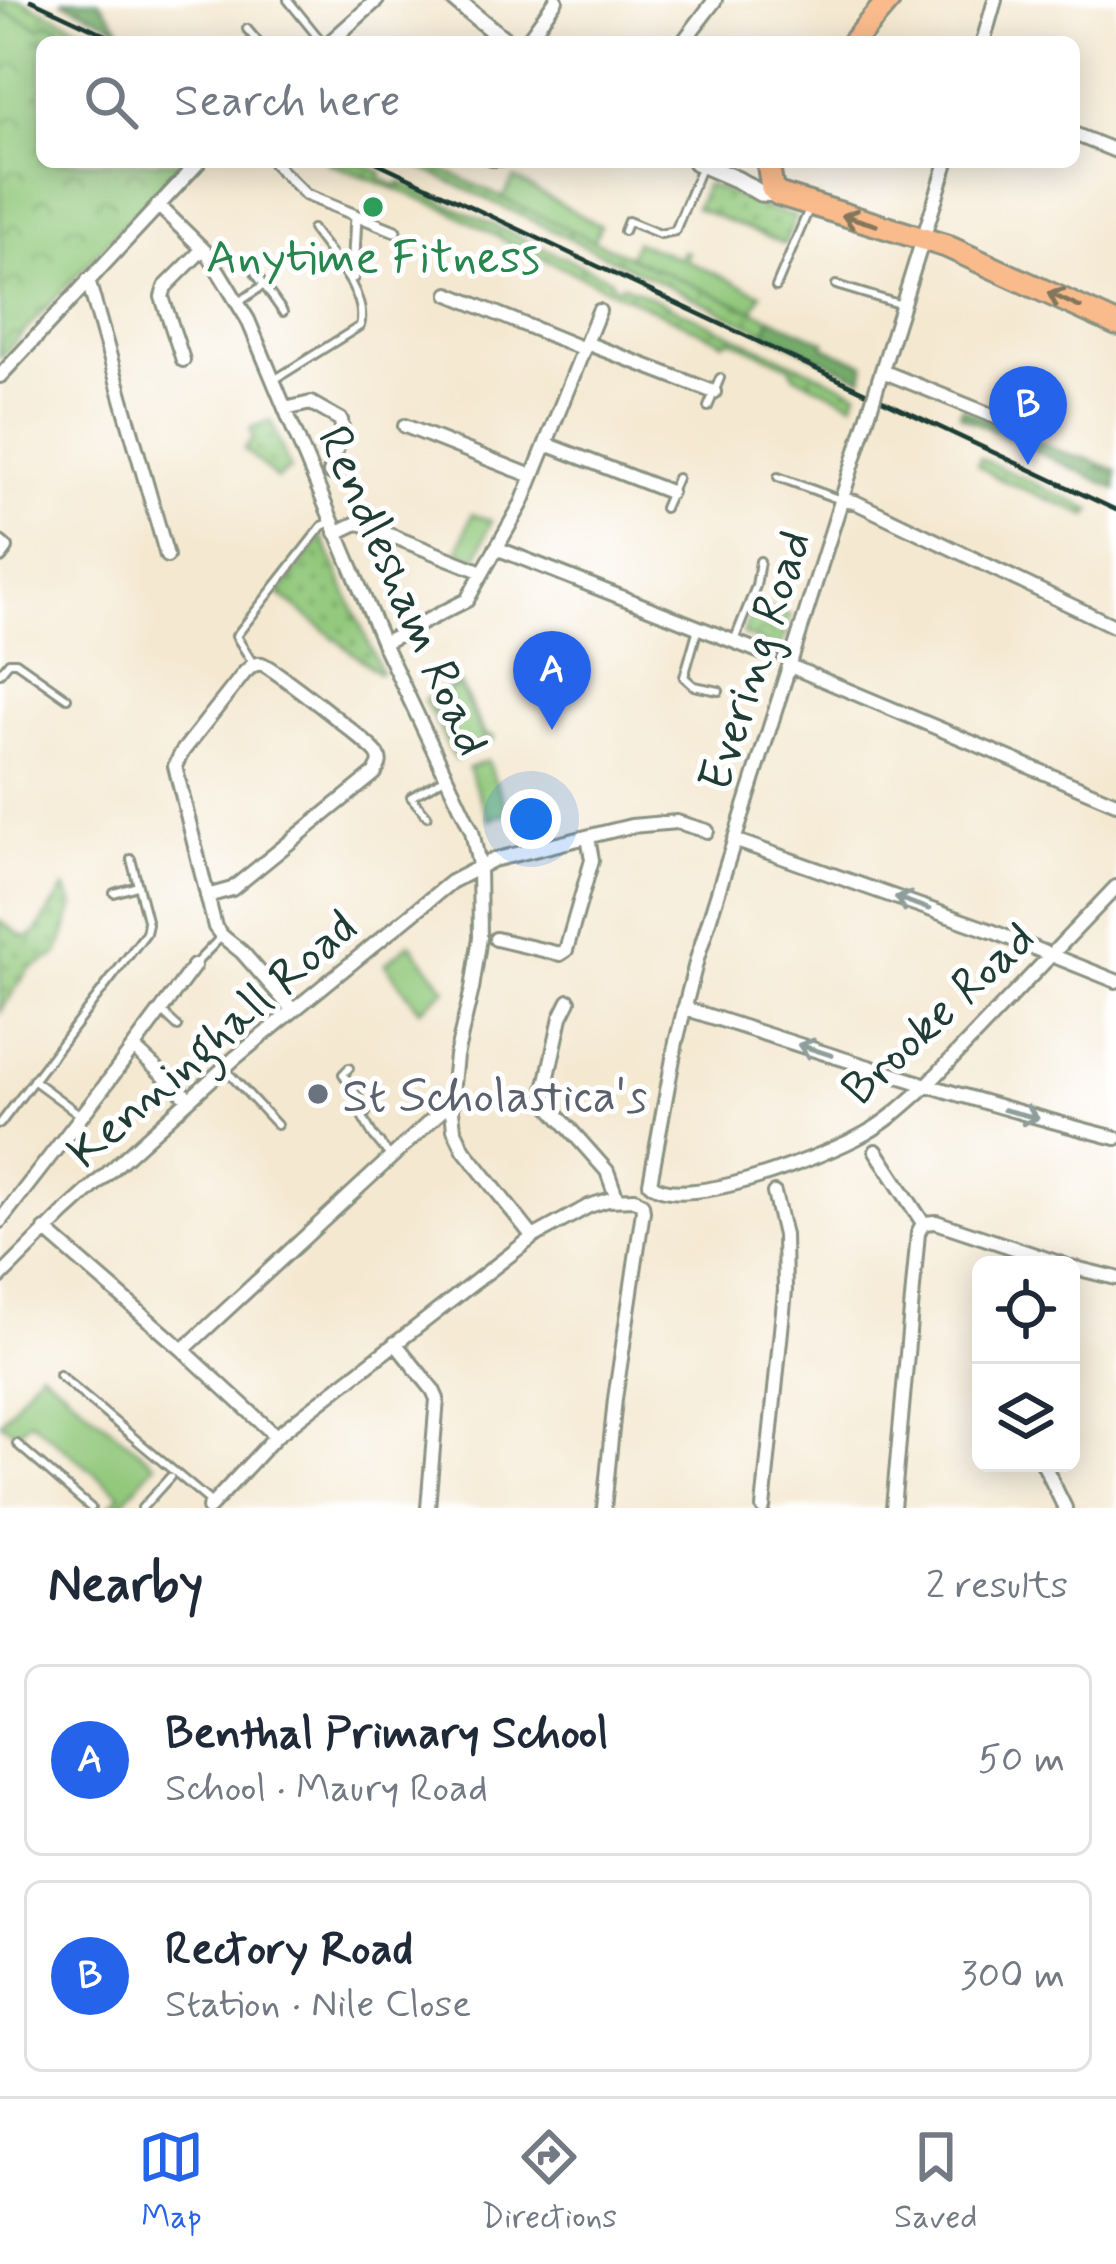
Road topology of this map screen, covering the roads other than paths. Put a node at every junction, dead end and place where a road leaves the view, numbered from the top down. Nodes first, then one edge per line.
1 (288, 0) edge
2 (377, 0) edge
3 (455, 0) edge
4 (556, 0) edge
5 (715, 0) edge
6 (889, 0) edge
7 (995, 0) edge
8 (247, 29) dead end
9 (253, 36) edge
10 (321, 36) edge
11 (333, 36) edge
12 (500, 36) edge
13 (530, 36) edge
14 (688, 36) edge
15 (859, 36) edge
16 (985, 36) edge
17 (1080, 136) edge
18 (1116, 151) edge
19 (194, 168) edge
20 (279, 168) edge
21 (698, 168) edge
22 (709, 168) edge
23 (762, 168) edge
24 (769, 168) edge
25 (945, 168) edge
26 (739, 180) junction
27 (778, 194) junction
28 (158, 205) junction
29 (810, 206) junction
30 (356, 215) junction
31 (312, 229) dead end
32 (395, 231) dead end
33 (624, 231) dead end
34 (922, 239) junction
35 (203, 248) junction
36 (253, 265) dead end
37 (353, 277) dead end
38 (88, 280) junction
39 (264, 285) junction
40 (836, 285) dead end
41 (776, 286) dead end
42 (449, 294) dead end
43 (239, 302) junction
44 (902, 305) junction
45 (599, 311) dead end
46 (283, 312) dead end
47 (1116, 324) edge
48 (585, 346) junction
49 (183, 361) dead end
50 (881, 375) junction
51 (0, 376) edge
52 (720, 378) dead end
53 (274, 380) junction
54 (714, 392) junction
55 (708, 407) dead end
56 (286, 409) junction
57 (405, 426) dead end
58 (1038, 434) dead end
59 (546, 444) junction
60 (334, 453) junction
61 (308, 463) junction
62 (330, 473) dead end
63 (532, 476) junction
64 (778, 477) dead end
65 (677, 478) dead end
66 (670, 492) junction
67 (842, 500) junction
68 (664, 508) dead end
69 (333, 527) junction
70 (496, 548) junction
71 (167, 556) dead end
72 (760, 561) dead end
73 (482, 572) junction
74 (1116, 627) edge
75 (698, 628) junction
76 (734, 641) junction
77 (383, 643) junction
78 (771, 656) dead end
79 (254, 664) junction
80 (790, 666) junction
81 (0, 673) edge
82 (719, 691) dead end
83 (67, 698) dead end
84 (448, 777) junction
85 (1116, 803) edge
86 (427, 816) dead end
87 (706, 831) dead end
88 (588, 837) junction
89 (734, 840) junction
90 (131, 859) dead end
91 (478, 866) junction
92 (137, 886) junction
93 (1116, 887) edge
94 (114, 893) dead end
95 (207, 896) junction
96 (222, 936) junction
97 (496, 939) dead end
98 (1052, 956) junction
99 (194, 966) joint
100 (1116, 981) edge
101 (569, 1000) dead end
102 (684, 1007) junction
103 (292, 1009) junction
104 (161, 1011) junction
105 (178, 1027) dead end
106 (134, 1048) junction
107 (224, 1067) junction
108 (350, 1068) dead end
109 (33, 1080) junction
110 (926, 1086) junction
111 (189, 1100) junction
112 (451, 1102) junction
113 (82, 1116) junction
114 (0, 1124) edge
115 (277, 1125) dead end
116 (1116, 1138) edge
117 (876, 1151) dead end
118 (392, 1156) junction
119 (651, 1185) joint
120 (774, 1193) dead end
121 (617, 1199) junction
122 (1, 1221) edge
123 (922, 1222) junction
124 (46, 1231) junction
125 (533, 1237) junction
126 (1038, 1256) edge
127 (1080, 1269) edge
128 (0, 1277) edge
129 (1116, 1278) edge
130 (395, 1343) junction
131 (183, 1350) junction
132 (59, 1376) dead end
133 (276, 1436) junction
134 (17, 1444) dead end
135 (1047, 1472) edge
136 (170, 1477) dead end
137 (211, 1506) edge
138 (92, 1508) edge
139 (142, 1508) edge
140 (428, 1508) edge
141 (604, 1508) edge
142 (763, 1508) edge
143 (893, 1508) edge
144 (1065, 1508) edge

1 - 10 lane
2 - 11 street
3 - 12 street
4 - 13 street
5 - 14 street
6 - 15 highway
7 - 16 street
8 - 9 lane
17 - 18 street
19 - 28 street
20 - 30 street
21 - 33 lane
22 - 26 street
23 - 26 street
24 - 27 highway
25 - 34 street, Evering Road
26 - 27 street
27 - 29 highway
28 - 35 street, Rendlesham Road
28 - 38 street
34 -> 29 highway
29 - 41 lane
30 - 32 street
30 - 37 street
31 - 53 lane
34 - 44 street, Evering Road
47 -> 34 highway
35 - 43 street, Rendlesham Road
35 - 49 street
36 - 39 lane
38 - 51 street
38 - 71 street
39 - 43 lane
39 - 46 lane
40 - 44 lane
42 - 48 street
43 - 53 street, Rendlesham Road
44 - 50 street, Evering Road
45 - 48 street
48 - 54 street
48 - 59 street
50 - 58 street
50 - 67 street, Evering Road, bridge
52 - 54 lane
53 - 56 street, Rendlesham Road
54 - 55 lane
56 - 60 street
56 - 61 street, Rendlesham Road
57 - 63 street
59 - 63 street
59 - 66 street
60 - 61 street
60 - 62 street
61 - 69 street, Rendlesham Road
63 - 70 street
64 - 67 lane
65 - 66 lane
66 - 68 lane
67 - 74 street
67 - 80 street, Evering Road
69 - 73 street
69 - 77 street, Rendlesham Road
69 - 79 lane
70 - 73 street
70 - 75 street
72 - 76 lane
73 - 77 street
75 - 76 street
75 - 82 lane
76 - 78 street
77 - 84 street, Rendlesham Road
79 - 95 street
79 - 95 street
80 - 85 street
80 - 89 street, Evering Road
81 - 83 lane
84 - 86 lane
84 - 91 street, Rendlesham Road
87 - 88 street, Kenninghall Road
88 - 91 street, Kenninghall Road
88 - 97 street
98 -> 89 street
89 - 102 street, Evering Road
90 - 92 lane
91 - 103 street, Kenninghall Road
91 - 112 street, Rendlesham Road
92 - 94 lane
92 - 109 lane
93 - 98 street, Brooke Road
95 - 96 street
96 - 99 lane
96 - 103 street
98 - 100 street
98 - 110 street, Brooke Road
99 - 104 street
101 - 121 street
110 -> 102 street
102 - 119 street, Evering Road
103 - 107 street, Kenninghall Road
104 - 105 lane
104 - 106 street
106 - 111 street
106 - 113 street
107 - 111 street, Kenninghall Road
107 - 115 lane
108 - 118 lane
109 - 113 lane
109 - 114 lane
110 -> 116 street
110 - 119 street, Brooke Road
111 - 124 street, Kenninghall Road
112 - 118 street
112 - 125 street, Rendlesham Road
113 - 122 street
117 - 123 street
118 - 131 street
120 - 142 street
121 - 125 street
121 - 141 street
123 - 126 street
123 - 143 street
124 - 128 street, Kenninghall Road
124 - 131 street
125 - 130 street
127 - 129 street
130 - 133 street
130 - 140 street
131 - 133 street
132 - 137 lane
133 - 137 street
134 - 138 lane
135 - 144 street
136 - 139 lane

